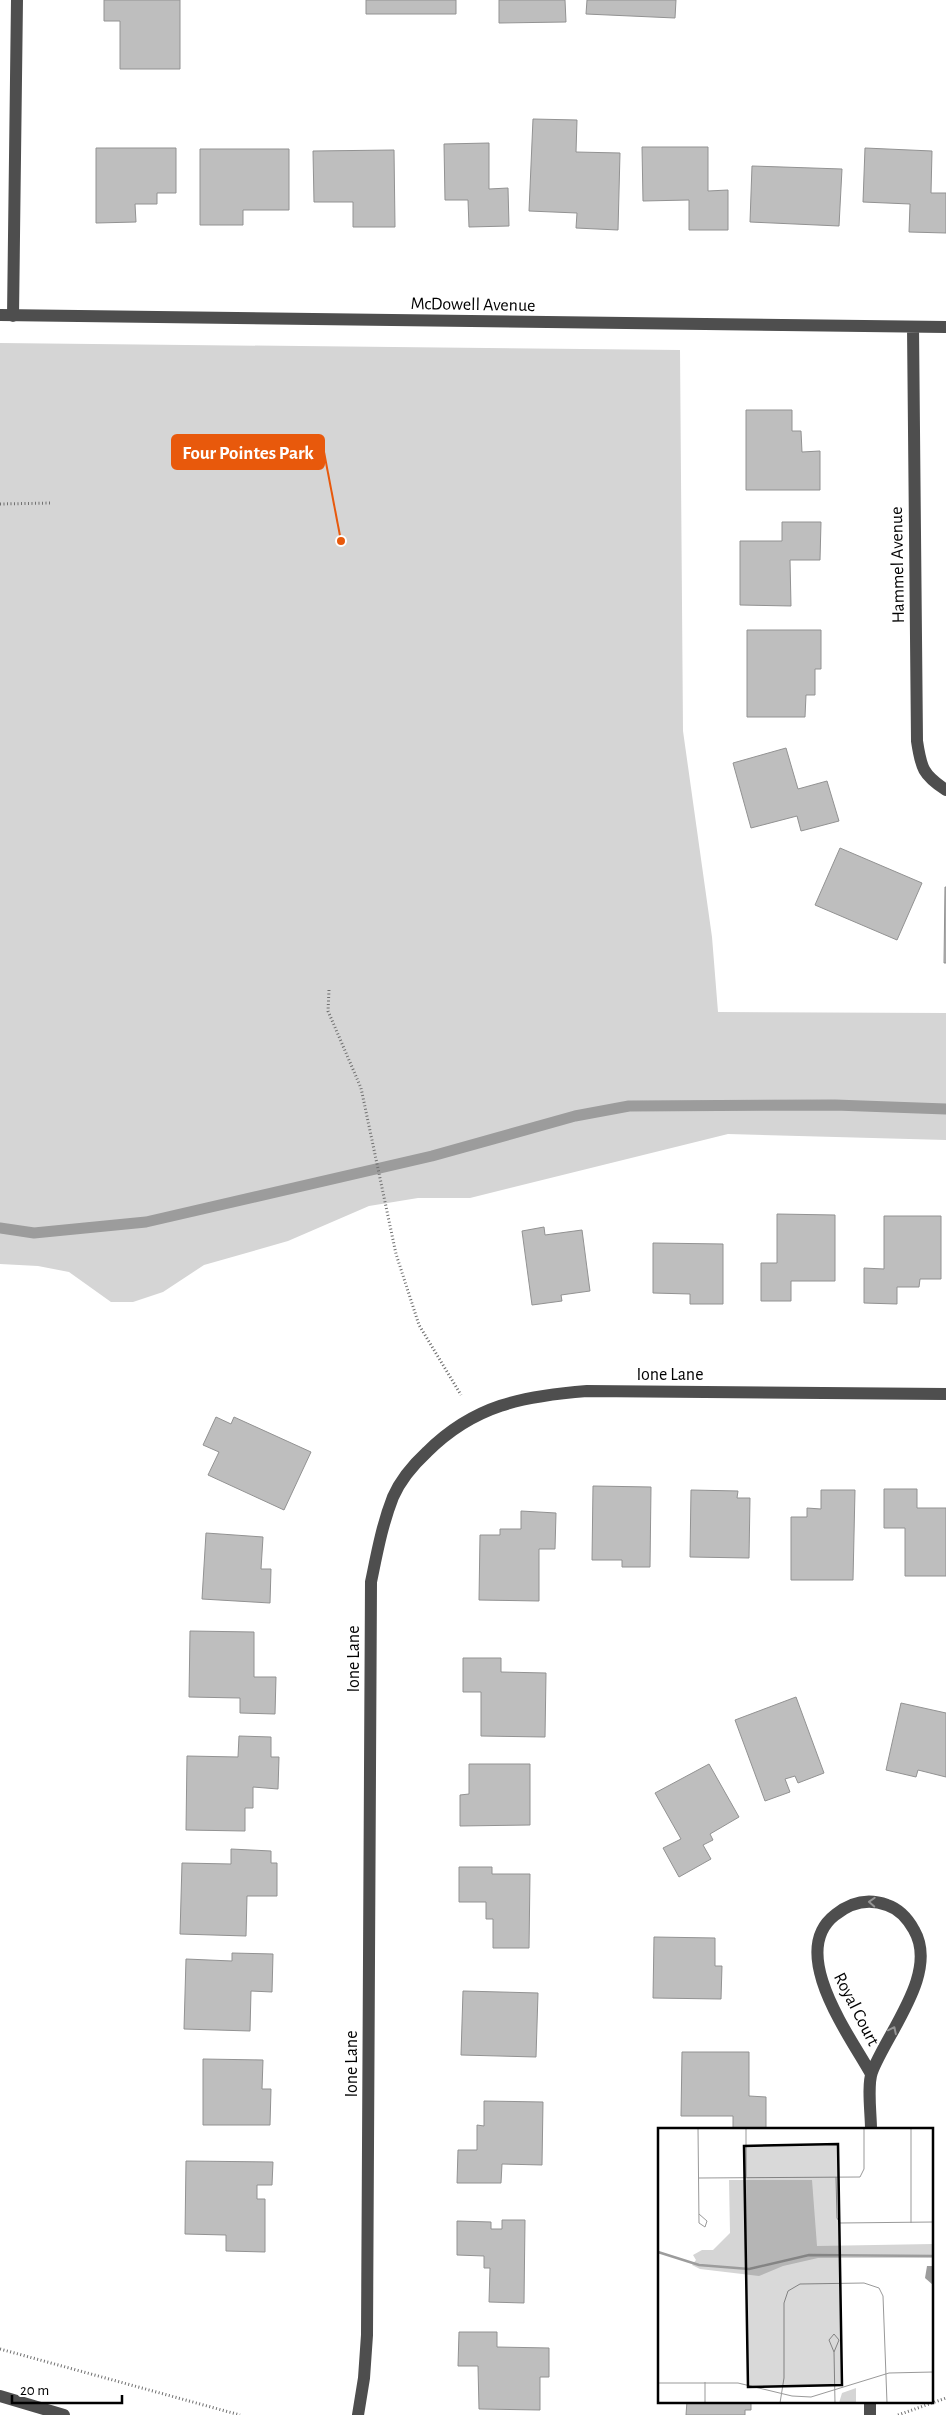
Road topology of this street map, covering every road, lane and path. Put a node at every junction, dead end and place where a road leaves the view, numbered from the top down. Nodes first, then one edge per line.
1 (17, 0) edge
2 (6, 316) edge
3 (913, 327) junction
4 (946, 327) edge
5 (0, 504) edge
6 (52, 504) dead end
7 (946, 790) edge
8 (329, 990) dead end
9 (946, 1394) edge
10 (461, 1395) dead end
11 (871, 2074) junction
12 (871, 2128) edge
13 (0, 2349) edge
14 (0, 2396) edge
15 (946, 2398) edge
16 (870, 2402) edge
17 (910, 2410) junction
18 (64, 2415) edge
19 (240, 2415) edge
20 (358, 2415) edge
21 (870, 2415) edge
22 (898, 2415) edge
23 (910, 2415) edge

1 - 2 street
2 - 3 street, McDowell Avenue
3 - 4 street, McDowell Avenue
3 - 7 street, Hammel Avenue
5 - 6 path
8 - 10 path
9 - 20 street, Ione Lane
11 -> 11 street, Royal Court
11 - 12 street, Royal Court
13 - 19 path
14 - 18 street
15 - 17 path
16 - 21 street
17 - 22 path
17 - 23 path

